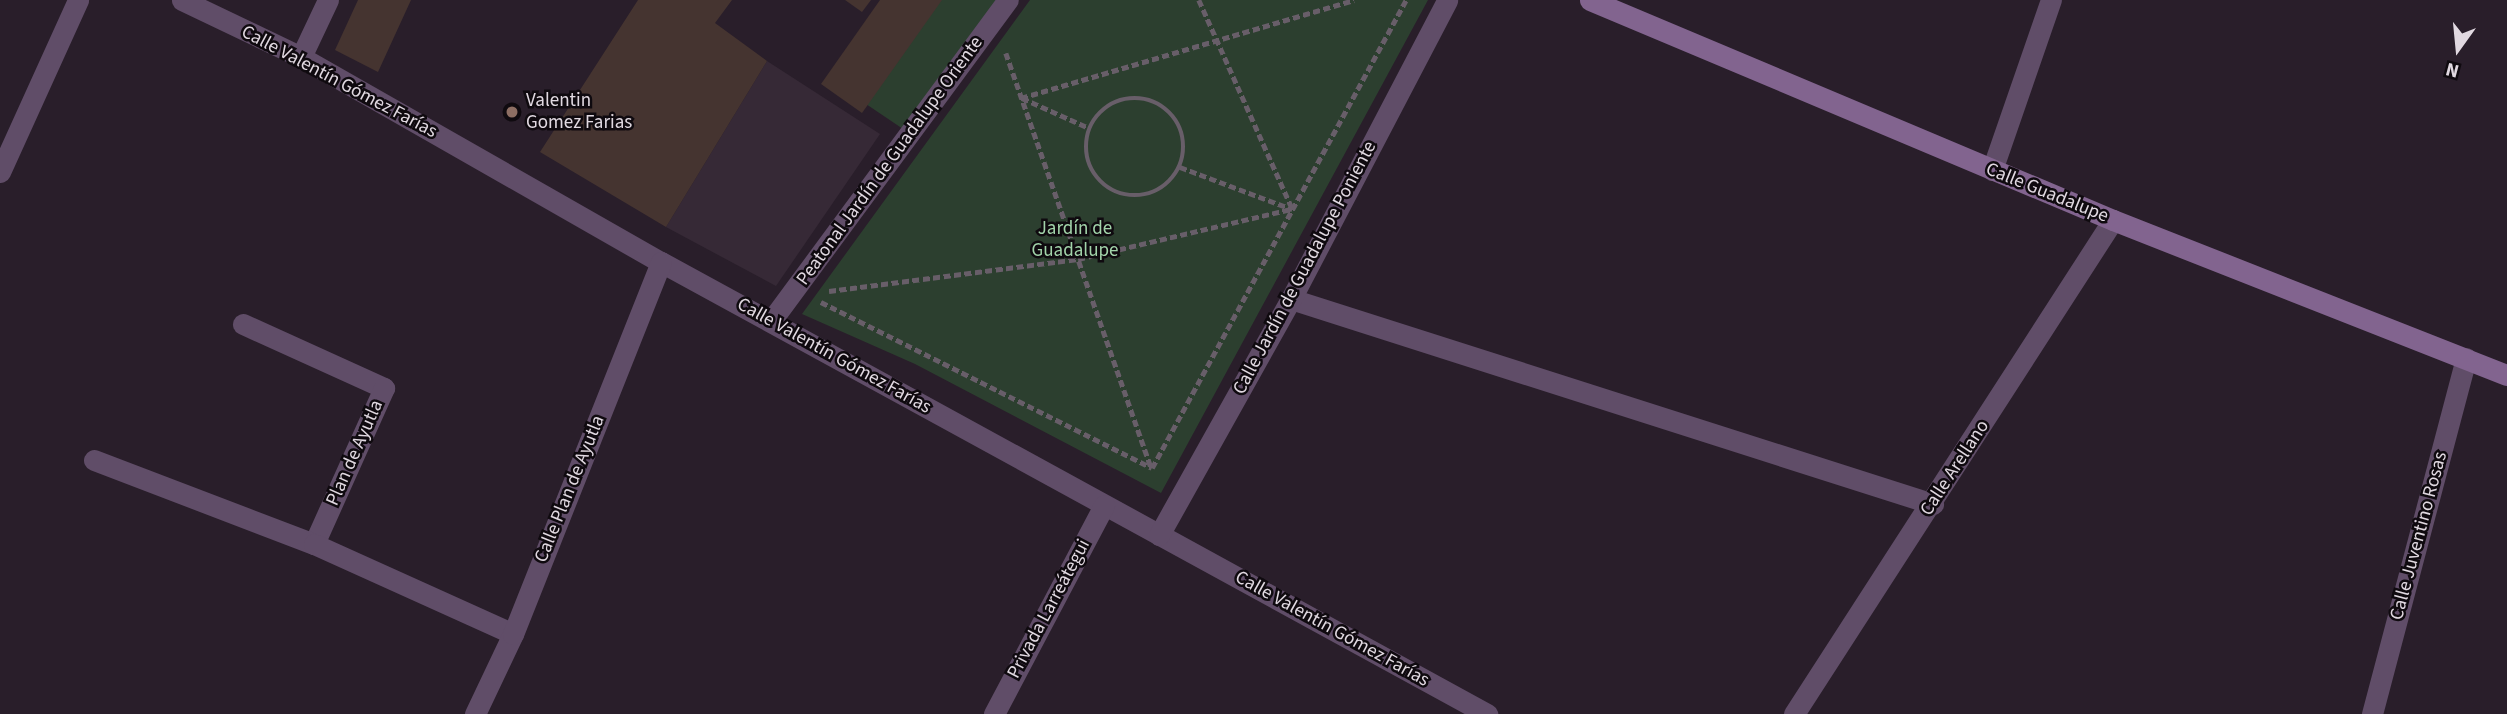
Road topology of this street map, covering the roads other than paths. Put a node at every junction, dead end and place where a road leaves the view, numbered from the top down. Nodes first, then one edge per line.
1 (78, 0) edge
2 (181, 0) edge
3 (328, 0) edge
4 (1008, 0) edge
5 (1447, 0) edge
6 (1590, 0) edge
7 (2051, 0) edge
8 (301, 57) junction
9 (1992, 170) junction
10 (0, 172) edge
11 (2113, 220) junction
12 (661, 262) junction
13 (1291, 299) junction
14 (771, 321) junction
15 (243, 324) dead end
16 (2466, 358) junction
17 (2507, 375) edge
18 (94, 460) dead end
19 (1933, 504) junction
20 (1104, 505) junction
21 (1159, 535) junction
22 (314, 544) junction
23 (513, 634) junction
24 (475, 714) edge
25 (994, 714) edge
26 (1487, 714) edge
27 (1794, 714) edge
28 (2372, 714) edge

1 - 10 street
2 - 8 street, Calle Valentín Gómez Farías
3 - 8 street
4 - 14 street, Peatonal Jardín de Guadalupe Oriente
5 - 13 street, Calle Jardín de Guadalupe Poniente
6 - 9 street, Calle Guadalupe
7 - 9 street
8 - 12 street, Calle Valentín Gómez Farías
9 - 11 street, Calle Guadalupe
11 - 16 street, Calle Guadalupe
11 - 19 street, Calle Arellano
12 - 14 street, Calle Valentín Gómez Farías
12 - 23 street, Calle Plan de Ayutla
13 - 19 street
13 - 21 street, Calle Jardín de Guadalupe Poniente
14 - 20 street, Calle Valentín Gómez Farías
15 - 22 street, Plan de Ayutla
16 - 17 street, Calle Guadalupe
16 - 28 street, Calle Juventino Rosas
18 - 22 street
19 - 27 street, Calle Arellano
20 - 21 street, Calle Valentín Gómez Farías
20 - 25 street, Privada Larreátegui
21 - 26 street, Calle Valentín Gómez Farías
22 - 23 street
23 - 24 street, Calle Plan de Ayutla

